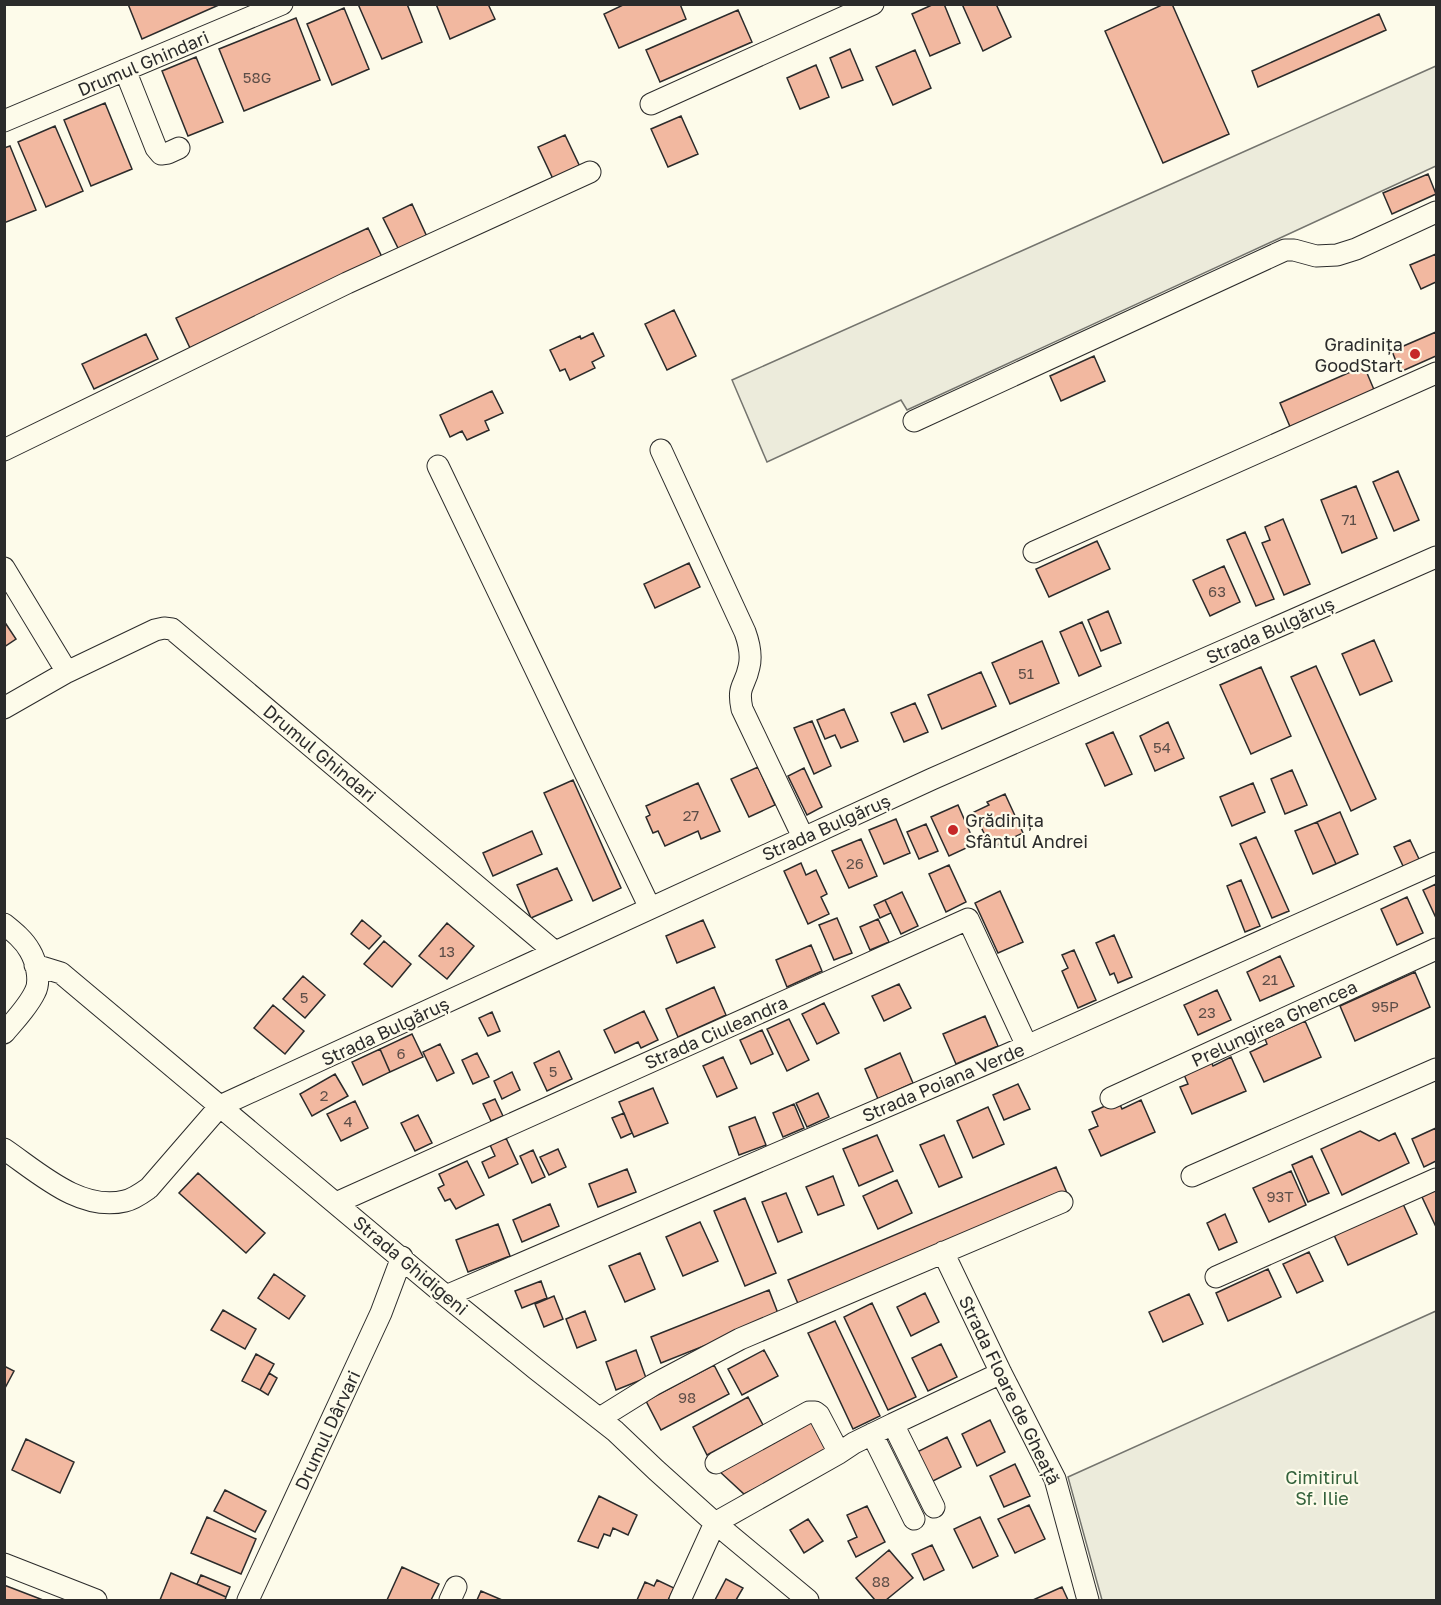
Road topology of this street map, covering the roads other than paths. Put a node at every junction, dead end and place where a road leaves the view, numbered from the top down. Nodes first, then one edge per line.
1 (282, 4) edge
2 (873, 4) edge
3 (125, 70) junction
4 (651, 104) dead end
5 (4, 121) edge
6 (179, 148) dead end
7 (590, 172) dead end
8 (1437, 212) edge
9 (1437, 373) edge
10 (914, 421) dead end
11 (4, 450) edge
12 (661, 450) dead end
13 (438, 465) dead end
14 (1034, 552) dead end
15 (1437, 557) edge
16 (4, 568) edge
17 (67, 672) junction
18 (4, 708) edge
19 (804, 837) junction
20 (1437, 863) edge
21 (650, 908) junction
22 (4, 924) edge
23 (1437, 949) edge
24 (555, 952) junction
25 (35, 965) junction
26 (4, 1033) edge
27 (1023, 1048) junction
28 (1437, 1069) edge
29 (1111, 1098) dead end
30 (220, 1106) junction
31 (4, 1149) edge
32 (1192, 1176) dead end
33 (1437, 1179) edge
34 (1062, 1202) dead end
35 (336, 1203) junction
36 (943, 1252) junction
37 (402, 1257) junction
38 (1216, 1277) dead end
39 (446, 1296) junction
40 (1001, 1373) junction
41 (600, 1418) junction
42 (893, 1424) junction
43 (872, 1434) junction
44 (839, 1453) junction
45 (716, 1463) dead end
46 (934, 1507) dead end
47 (914, 1519) dead end
48 (715, 1523) junction
49 (4, 1564) edge
50 (785, 1592) edge
51 (96, 1600) edge
52 (248, 1600) edge
53 (680, 1600) edge
54 (808, 1600) edge
55 (1088, 1600) edge

1 - 3 street, Drumul Ghindari
2 - 4 street
3 - 5 street, Drumul Ghindari
3 - 6 street
7 - 11 street
8 - 10 street
9 - 14 street
12 - 19 street
13 - 21 street
15 - 19 street, Strada Bulgăruș
16 - 17 street
17 - 18 street, Drumul Ghindari
17 - 24 street, Drumul Ghindari
19 - 21 street, Strada Bulgăruș
20 - 27 street, Strada Poiana Verde
21 - 24 street, Strada Bulgăruș
22 - 25 street
23 - 29 street, Prelungirea Ghencea
24 - 30 street, Strada Bulgăruș
25 - 26 street
25 - 30 street, Strada Ghidigeni
27 - 35 street, Strada Ciuleandra
27 - 39 street, Strada Poiana Verde
28 - 32 street
30 - 31 street
30 - 35 street, Strada Ghidigeni
33 - 38 street
34 - 36 street
35 - 37 street, Strada Ghidigeni
36 - 40 street, Strada Floare de Gheață
36 - 41 street
37 - 39 street, Strada Ghidigeni
37 - 52 street, Drumul Dârvari
39 - 41 street, Strada Ghidigeni
40 - 42 street
40 - 55 street, Strada Floare de Gheață
41 - 48 street, Strada Ghidigeni
42 - 43 street
42 - 46 street
43 - 44 street
43 - 47 street
44 - 45 street
44 - 48 street
48 - 50 street, Strada Ghidigeni
48 - 53 street
49 - 51 street
50 - 54 street, Strada Ghidigeni

